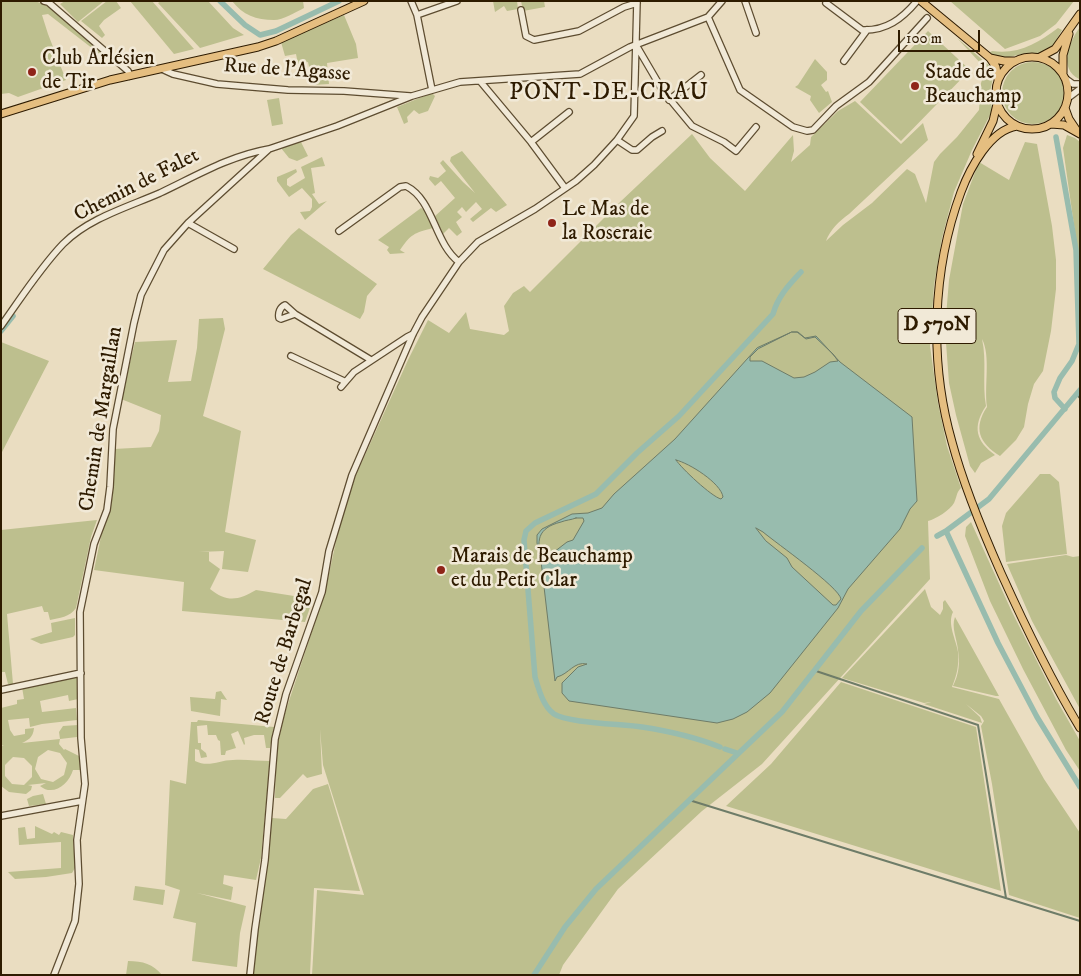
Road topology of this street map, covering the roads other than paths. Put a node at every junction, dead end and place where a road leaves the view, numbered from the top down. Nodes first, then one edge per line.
1 (44, 1) edge
2 (364, 1) edge
3 (411, 1) edge
4 (457, 1) edge
5 (722, 1) edge
6 (745, 1) edge
7 (917, 1) edge
8 (922, 1) edge
9 (636, 2) edge
10 (826, 3) dead end
11 (521, 10) dead end
12 (1080, 14) edge
13 (417, 15) junction
14 (708, 17) junction
15 (927, 18) dead end
16 (636, 26) junction
17 (1070, 29) junction
18 (868, 30) junction
19 (756, 33) dead end
20 (650, 40) junction
21 (636, 45) junction
22 (990, 58) junction
23 (1040, 58) junction
24 (844, 61) dead end
25 (1016, 61) junction
26 (162, 68) junction
27 (701, 75) dead end
28 (130, 76) junction
29 (1065, 76) junction
30 (480, 80) junction
31 (998, 80) junction
32 (1080, 84) edge
33 (1080, 89) edge
34 (432, 90) junction
35 (412, 96) junction
36 (1068, 98) junction
37 (669, 100) junction
38 (997, 102) junction
39 (1066, 108) junction
40 (569, 112) dead end
41 (1, 114) edge
42 (1051, 124) junction
43 (1017, 126) junction
44 (756, 127) dead end
45 (662, 131) dead end
46 (1078, 133) edge
47 (617, 140) junction
48 (531, 142) junction
49 (269, 149) junction
50 (236, 158) junction
51 (251, 164) junction
52 (972, 168) junction
53 (565, 188) junction
54 (188, 222) junction
55 (339, 231) dead end
56 (234, 249) dead end
57 (459, 262) junction
58 (295, 314) dead end
59 (1, 326) edge
60 (413, 334) junction
61 (292, 356) dead end
62 (371, 360) junction
63 (81, 673) junction
64 (1, 690) edge
65 (1080, 728) edge
66 (82, 800) junction
67 (1, 816) edge
68 (54, 975) edge
69 (250, 975) edge

1 - 28 street
2 - 26 main road
3 - 13 street
4 - 13 street
5 - 14 street
6 - 19 street
7 - 18 street
8 - 22 main road
9 - 11 street
9 - 16 street, Route de Barbegal
10 - 18 street
12 - 17 main road
13 - 34 street
14 - 15 street
14 - 20 street, Chemin de Margaillan
16 - 20 street
16 - 21 street, Route de Barbegal
17 - 23 main road
17 - 29 main road
18 - 24 street
20 - 21 street, Chemin de Margaillan
21 - 30 street, Chemin de Margaillan
21 - 37 street
21 - 47 street, Route de Barbegal
22 - 25 main road
22 - 31 main road
23 - 25 main road
23 - 29 main road
25 - 31 main road
26 - 28 main road
26 - 35 street, Rue de l'Agasse
27 - 37 street
28 - 41 main road
29 - 32 street
29 - 36 main road
30 - 34 street, Chemin de Margaillan
30 - 48 street
31 - 38 main road
33 - 36 street
34 - 35 street, Chemin de Margaillan
35 - 49 street, Chemin de Margaillan
36 - 39 main road
37 - 44 street
38 - 43 main road
38 - 52 main road, D 570N
39 - 42 main road
39 - 46 main road
40 - 48 street
42 - 43 main road
42 - 46 main road
43 - 52 main road, D 570N
45 - 47 street
47 - 53 street, Route de Barbegal
48 - 53 street
49 - 50 street, Chemin de Falet
49 - 51 street, Chemin de Margaillan
50 - 51 street
50 - 59 street, Chemin de Falet
51 - 54 street, Chemin de Margaillan
52 - 65 main road, D 570N
53 - 57 street, Route de Barbegal
54 - 56 street
54 - 63 street, Chemin de Margaillan
55 - 57 street
57 - 60 street, Route de Barbegal
58 - 62 street
60 - 62 street
60 - 69 street, Route de Barbegal
61 - 62 street
63 - 64 street
63 - 66 street, Chemin de Margaillan
66 - 67 street
66 - 68 street, Chemin de Margaillan

